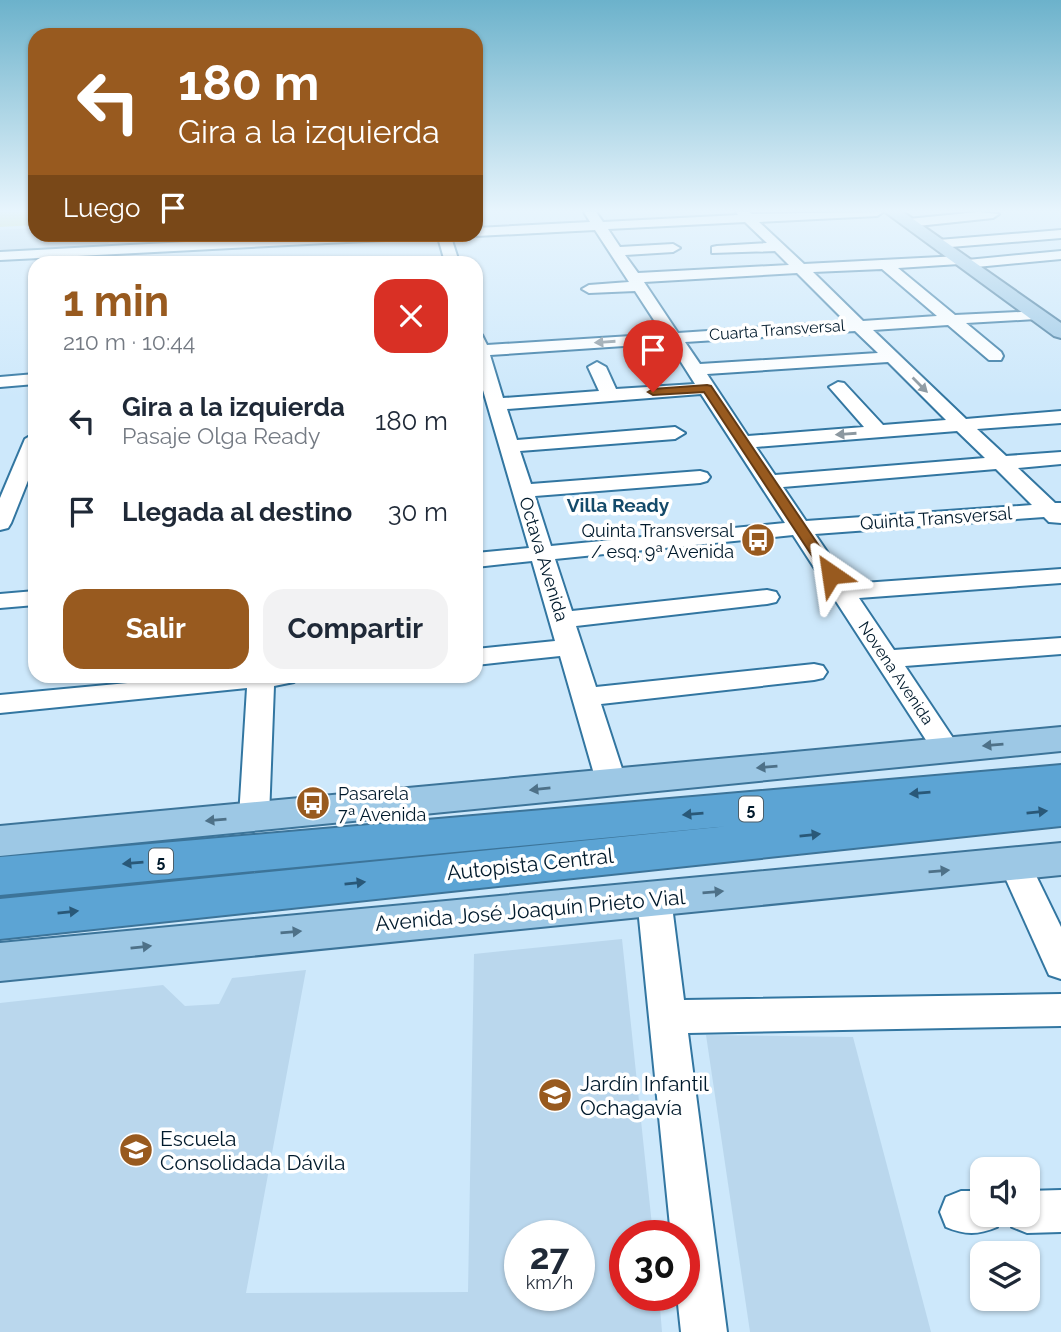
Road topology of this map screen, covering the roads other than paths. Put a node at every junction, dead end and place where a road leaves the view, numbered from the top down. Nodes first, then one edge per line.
1 (632, 274) edge
2 (719, 274) edge
3 (732, 274) edge
4 (806, 274) edge
5 (896, 274) edge
6 (980, 274) edge
7 (637, 282) junction
8 (590, 291) dead end
9 (749, 291) dead end
10 (1036, 314) junction
11 (746, 317) dead end
12 (951, 319) junction
13 (859, 325) junction
14 (759, 331) junction
15 (1061, 332) edge
16 (673, 337) junction
17 (483, 346) edge
18 (995, 356) dead end
19 (892, 357) junction
20 (597, 367) dead end
21 (483, 377) edge
22 (701, 379) junction
23 (28, 380) edge
24 (0, 382) edge
25 (838, 387) dead end
26 (610, 396) junction
27 (498, 408) junction
28 (483, 412) edge
29 (1061, 417) edge
30 (962, 425) junction
31 (878, 431) junction
32 (675, 433) dead end
33 (742, 442) junction
34 (509, 446) junction
35 (28, 456) edge
36 (1061, 458) edge
37 (1001, 463) junction
38 (700, 477) dead end
39 (769, 482) junction
40 (523, 491) junction
41 (1057, 513) edge
42 (0, 523) edge
43 (800, 528) junction
44 (542, 553) junction
45 (483, 559) edge
46 (1061, 576) edge
47 (843, 592) junction
48 (767, 597) dead end
49 (28, 599) edge
50 (0, 601) edge
51 (562, 620) junction
52 (1061, 646) edge
53 (571, 647) junction
54 (483, 656) edge
55 (887, 659) junction
56 (814, 672) dead end
57 (202, 683) edge
58 (268, 683) edge
59 (586, 696) junction
60 (0, 704) edge
61 (1061, 739) edge
62 (947, 750) junction
63 (1061, 780) edge
64 (611, 781) junction
65 (1061, 810) edge
66 (254, 817) junction
67 (0, 841) edge
68 (1061, 859) edge
69 (1015, 864) junction
70 (0, 876) edge
71 (654, 898) junction
72 (0, 919) edge
73 (0, 962) edge
74 (1061, 964) edge
75 (1061, 1010) edge
76 (667, 1017) junction
77 (1040, 1212) edge
78 (1061, 1212) edge
79 (704, 1332) edge

1 - 7 street, Novena Avenida
2 - 7 street
3 - 9 street
4 - 13 street
5 - 12 street
6 - 10 main road
7 - 8 street
7 - 16 street, Novena Avenida
10 - 12 street, Cuarta Transversal
10 - 15 main road
11 - 14 street
12 - 13 street, Cuarta Transversal
12 - 18 street
13 - 14 street, Cuarta Transversal
13 - 19 street
14 - 16 street, Cuarta Transversal
16 -> 17 street, Cuarta Transversal
16 - 22 street, Novena Avenida
19 - 22 street
19 -> 30 street
20 - 26 street
21 - 27 street, Octava Avenida
22 - 26 street
22 - 33 street, Novena Avenida
23 - 24 street
25 - 31 street
26 - 27 street
27 - 28 street
27 - 34 street, Octava Avenida
29 - 30 street
30 - 31 street
30 - 37 street
31 -> 33 street
32 - 34 street
33 - 39 street, Novena Avenida
34 - 40 street, Octava Avenida
35 - 42 street
36 - 37 street
37 - 39 street
37 - 41 street
38 - 40 street
39 - 43 street, Novena Avenida
40 - 44 street, Octava Avenida
41 - 43 street, Quinta Transversal
43 - 44 street, Quinta Transversal
43 - 47 street, Novena Avenida
44 - 45 street, Quinta Transversal
44 - 51 street, Octava Avenida
46 - 47 street
47 - 55 street, Novena Avenida
48 - 51 street
49 - 50 street
51 - 53 street, Octava Avenida
52 - 55 street
53 - 54 street
53 - 59 street, Octava Avenida
55 - 62 street, Novena Avenida
56 - 59 street
57 - 60 street
58 - 66 street
59 - 64 street, Octava Avenida
61 -> 62 main road
62 -> 64 main road
63 -> 70 highway, Autopista Central / 5
64 -> 66 main road
72 -> 65 highway, Autopista Central / 5
66 -> 67 main road
68 - 69 main road, Avenida José Joaquín Prieto Vial
71 -> 69 main road, Avenida José Joaquín Prieto Vial
69 - 74 street
73 -> 71 main road, Avenida José Joaquín Prieto Vial
71 - 76 street
75 - 76 street
76 - 79 street
77 - 78 street

